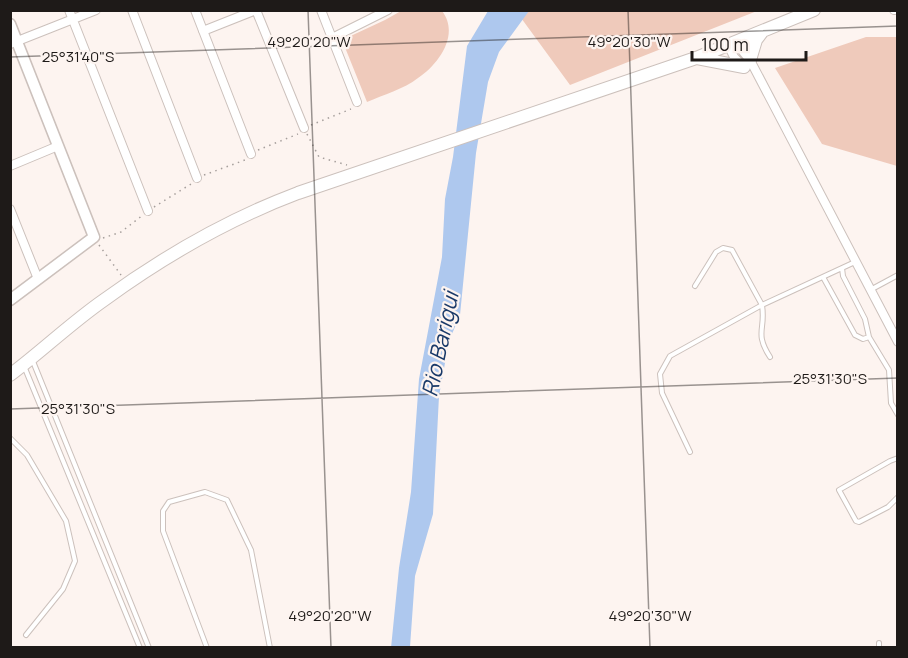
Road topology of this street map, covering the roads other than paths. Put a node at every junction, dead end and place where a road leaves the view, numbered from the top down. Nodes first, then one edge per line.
1 (96, 10) edge
2 (132, 10) edge
3 (195, 10) edge
4 (256, 10) edge
5 (321, 10) edge
6 (814, 10) edge
7 (388, 11) edge
8 (71, 15) edge
9 (10, 24) edge
10 (202, 31) junction
11 (762, 32) junction
12 (332, 38) junction
13 (14, 42) edge
14 (731, 43) junction
15 (696, 58) junction
16 (747, 63) junction
17 (357, 102) road end
18 (304, 128) road end
19 (58, 146) junction
20 (251, 154) road end
21 (10, 166) edge
22 (197, 178) road end
23 (10, 209) edge
24 (148, 211) road end
25 (855, 262) junction
26 (842, 268) junction
27 (897, 275) edge
28 (823, 277) junction
29 (38, 279) junction
30 (695, 286) dead end
31 (870, 290) junction
32 (10, 300) edge
33 (762, 305) junction
34 (869, 337) junction
35 (897, 342) edge
36 (770, 357) dead end
37 (28, 362) junction
38 (10, 375) edge
39 (10, 382) edge
40 (897, 416) edge
41 (10, 438) edge
42 (690, 452) dead end
43 (897, 458) edge
44 (897, 497) edge
45 (27, 635) dead end
46 (149, 645) edge
47 (140, 648) edge
48 (207, 648) edge
49 (270, 648) edge

1 - 8 street
2 - 22 street
3 - 10 street
4 - 10 street
4 - 18 street
5 - 12 street
6 - 11 main road
7 - 12 street
8 - 13 street
8 - 24 street
9 - 13 street
10 - 20 street
11 - 14 main road
11 - 16 main road
12 - 17 street
13 - 19 street
14 - 15 main road
14 - 16 street
15 - 16 main road
15 - 37 main road
16 - 25 street
19 - 21 street
19 - 29 street
23 - 29 street
25 - 26 lane
25 - 31 street
26 - 28 lane
26 - 34 lane
27 - 31 lane
28 - 33 lane
28 - 34 lane
29 - 32 street
30 - 33 lane
31 - 35 street
33 - 36 lane
33 - 42 lane
34 - 40 lane
37 - 38 main road
37 - 39 main road
37 - 46 lane
37 - 47 lane
41 - 45 lane
43 - 44 lane
46 - 47 lane
48 - 49 lane

